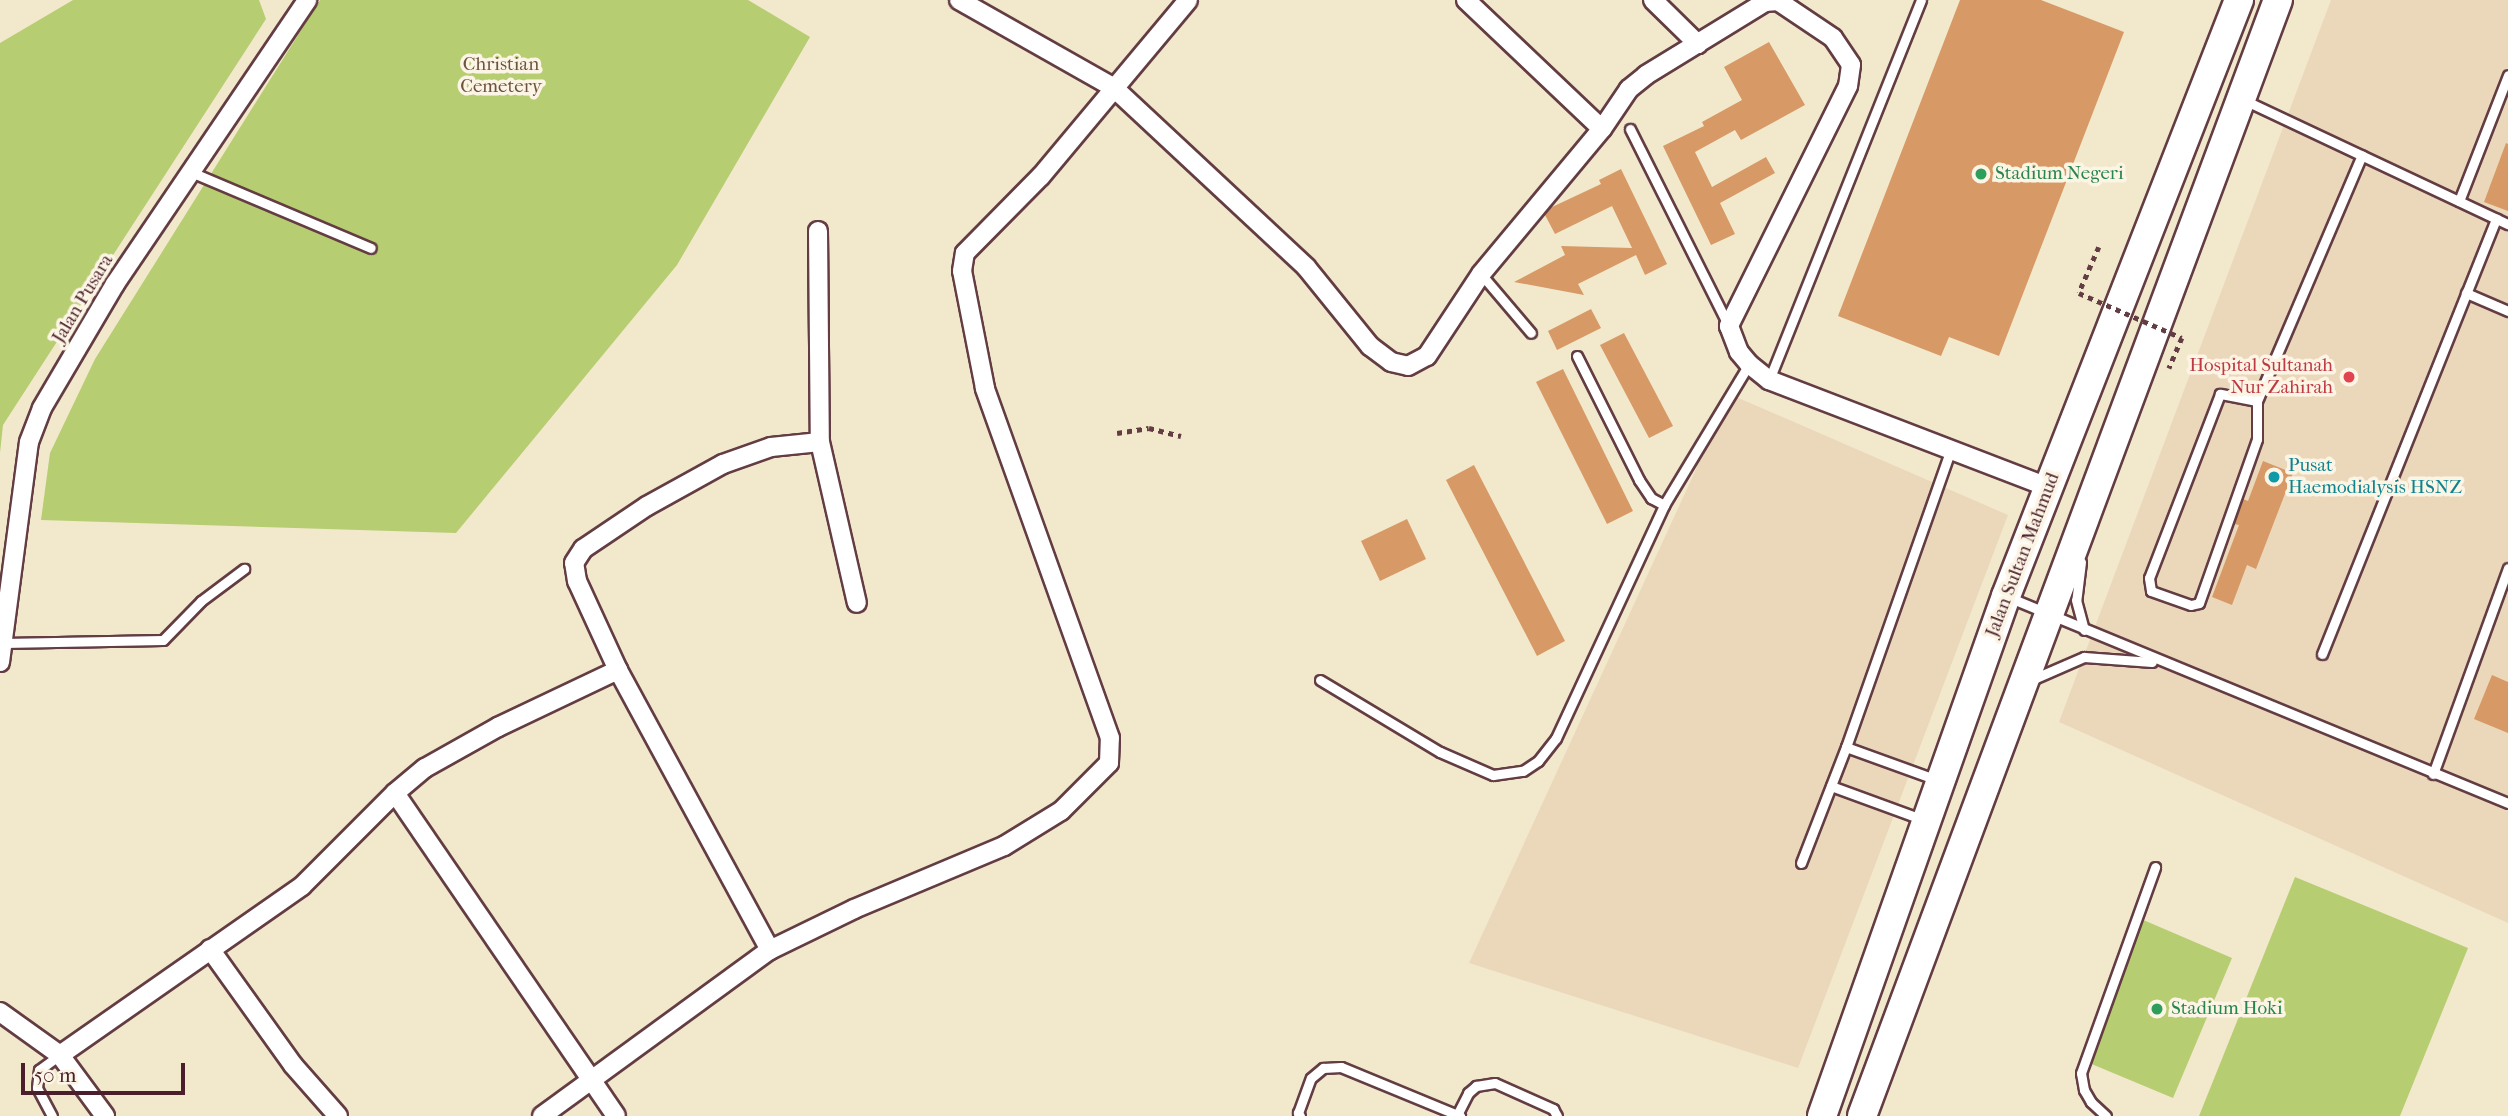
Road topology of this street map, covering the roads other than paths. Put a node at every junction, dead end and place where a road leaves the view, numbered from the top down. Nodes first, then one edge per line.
1 (307, 0) edge
2 (959, 0) edge
3 (1188, 0) edge
4 (1466, 0) edge
5 (1653, 0) edge
6 (1921, 0) edge
7 (2239, 0) edge
8 (2278, 0) edge
9 (1765, 1) edge
10 (1699, 44) junction
11 (2508, 75) edge
12 (1113, 87) junction
13 (2242, 99) junction
14 (1601, 129) junction
15 (1630, 129) dead end
16 (2362, 155) junction
17 (191, 172) junction
18 (2459, 201) junction
19 (2496, 219) junction
20 (2508, 224) edge
21 (818, 231) dead end
22 (372, 248) dead end
23 (1481, 274) junction
24 (2466, 293) junction
25 (2508, 310) edge
26 (1729, 326) junction
27 (1531, 333) dead end
28 (1577, 356) dead end
29 (1749, 364) junction
30 (1769, 380) junction
31 (2258, 401) junction
32 (820, 442) junction
33 (1951, 449) junction
34 (2048, 487) junction
35 (1664, 505) junction
36 (2087, 511) junction
37 (2508, 568) edge
38 (244, 569) dead end
39 (2006, 596) junction
40 (857, 603) dead end
41 (2048, 614) junction
42 (3, 623) edge
43 (2084, 630) junction
44 (3, 643) junction
45 (2322, 654) dead end
46 (0, 662) edge
47 (2161, 662) junction
48 (618, 670) junction
49 (1320, 680) dead end
50 (2022, 685) junction
51 (1846, 747) junction
52 (2433, 774) junction
53 (1940, 782) junction
54 (1831, 786) junction
55 (395, 793) junction
56 (2508, 803) edge
57 (1926, 821) junction
58 (1801, 863) dead end
59 (2155, 866) dead end
60 (210, 949) junction
61 (771, 950) junction
62 (0, 1012) edge
63 (60, 1055) junction
64 (592, 1078) junction
65 (1870, 1113) edge
66 (1458, 1115) edge
67 (52, 1116) edge
68 (105, 1116) edge
69 (338, 1116) edge
70 (542, 1116) edge
71 (616, 1116) edge
72 (1300, 1116) edge
73 (1557, 1116) edge
74 (1822, 1116) edge
75 (2106, 1116) edge

1 - 17 street, Jalan Pusara
2 - 12 street
3 - 12 street
4 - 14 street
5 - 10 street
6 - 30 lane
7 - 34 main road, Jalan Sultan Mahmud
8 - 13 main road
9 - 10 street
9 - 26 street
10 - 14 street
11 - 18 lane
12 - 23 street
12 - 61 street
13 - 16 lane
13 - 36 main road
14 - 23 street
15 - 26 lane
16 - 18 lane
16 - 31 lane
17 - 22 lane
17 - 42 street, Jalan Pusara
18 - 19 lane
19 - 20 lane
19 - 24 lane
21 - 32 street
23 - 27 lane
24 - 25 lane
24 - 45 lane
26 - 29 street
28 - 35 lane
29 - 30 street
29 - 35 lane
30 - 33 street
31 - 31 lane
32 - 40 street
32 - 48 street
33 - 34 street
33 - 51 lane
34 - 39 main road, Jalan Sultan Mahmud
35 - 49 lane
36 - 41 main road
36 - 43 lane
37 - 52 lane
38 - 44 lane
39 - 41 lane
39 - 53 main road, Jalan Sultan Mahmud
41 - 43 lane
41 - 50 main road
42 - 44 street, Jalan Pusara
43 - 47 lane
44 - 46 street, Jalan Pusara
47 - 50 lane
47 - 52 lane
48 - 55 street
48 - 61 street
50 - 65 main road
51 - 53 lane
51 - 54 lane
52 - 56 lane
53 - 57 main road, Jalan Sultan Mahmud
54 - 57 lane
54 - 58 lane
55 - 60 street
55 - 64 street
57 - 74 main road, Jalan Sultan Mahmud
59 - 75 lane
60 - 63 street
60 - 69 street
61 - 64 street
62 - 63 street
63 - 67 lane
63 - 68 street
64 - 70 street
64 - 71 street
66 - 72 lane
66 - 73 lane

